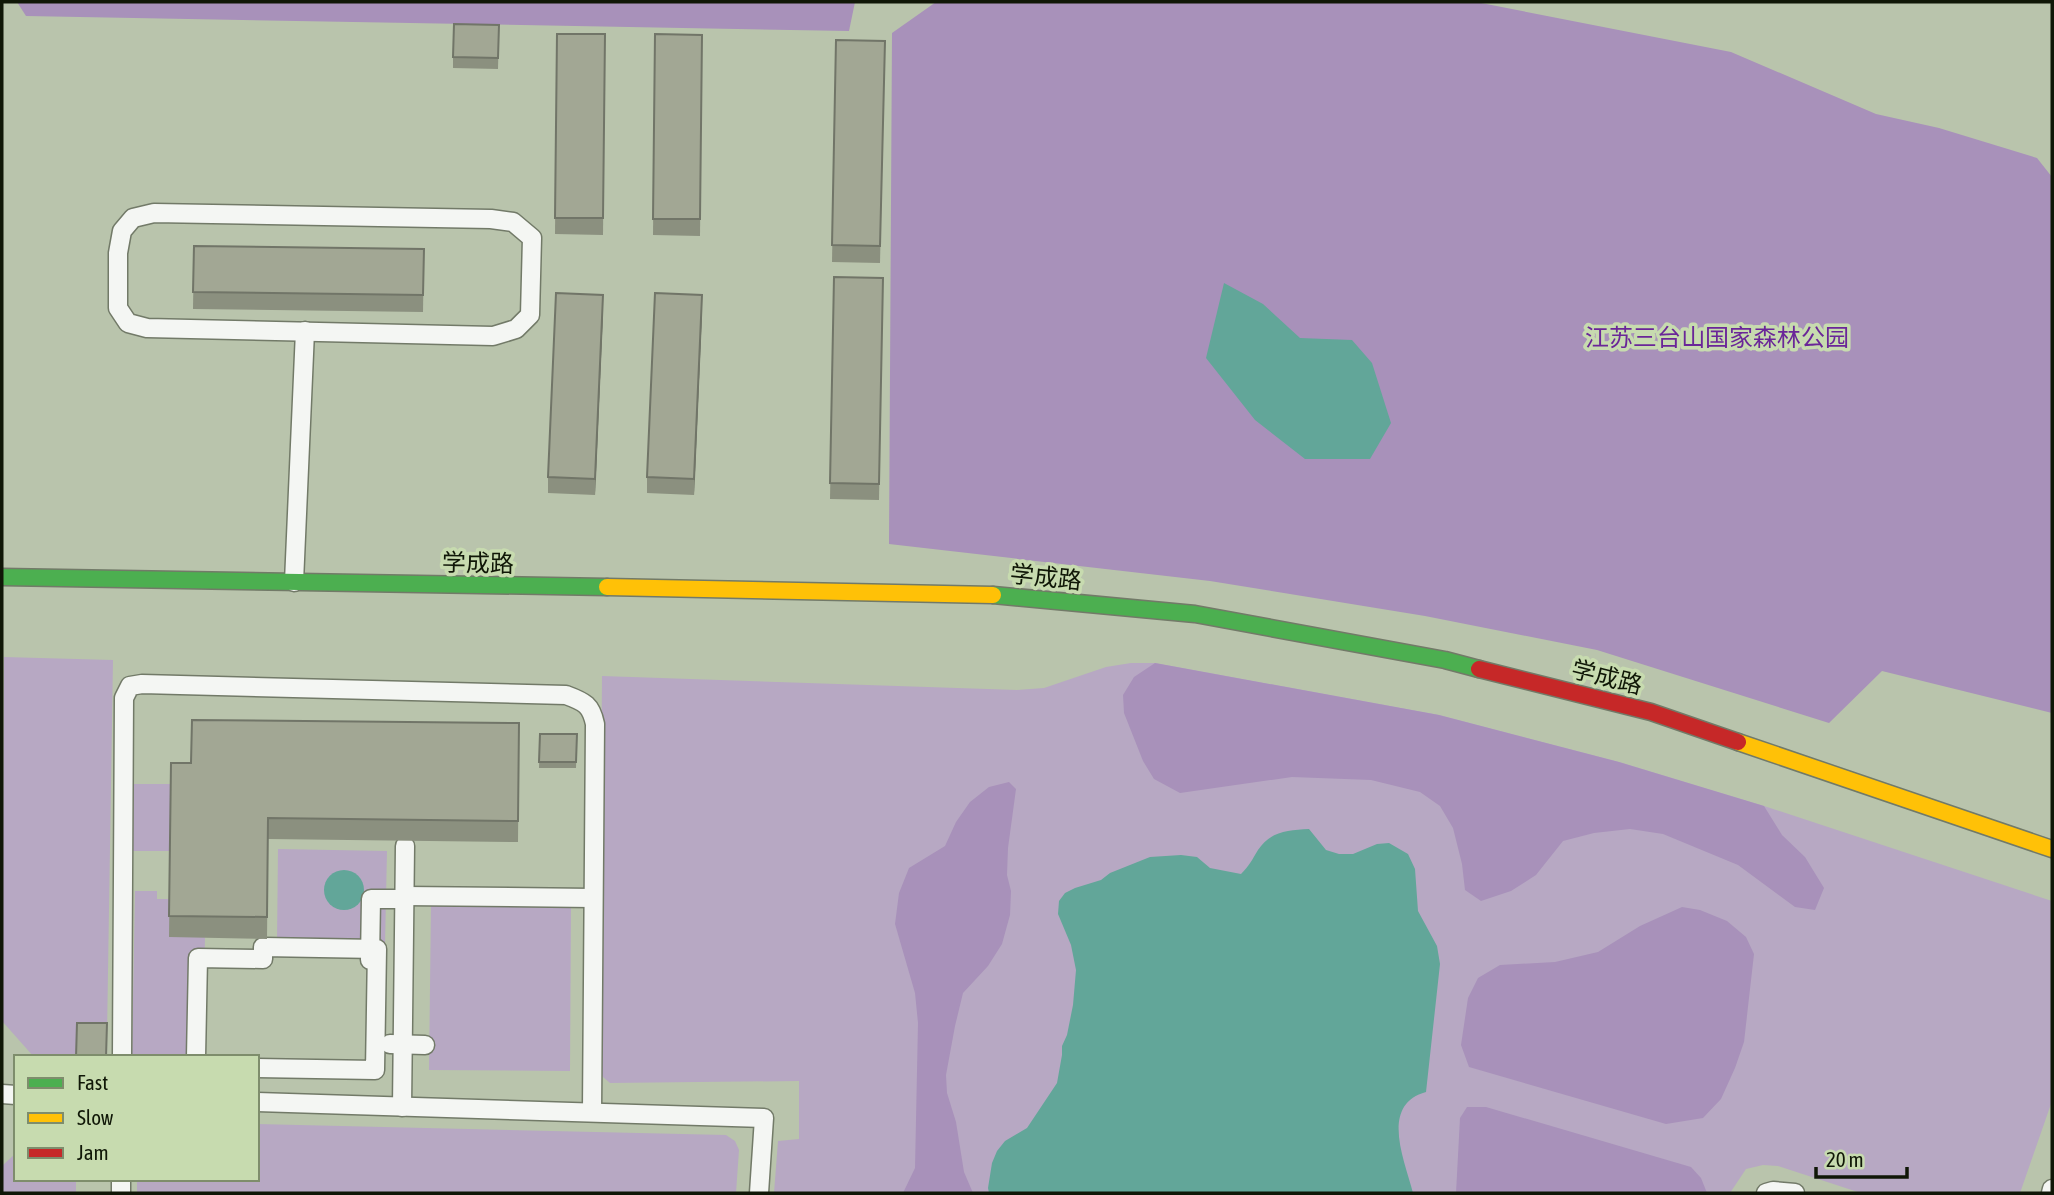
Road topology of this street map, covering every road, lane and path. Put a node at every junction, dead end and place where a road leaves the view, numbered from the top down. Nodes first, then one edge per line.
1 (305, 331) junction
2 (2, 577) edge
3 (294, 582) junction
4 (405, 846) edge
5 (2052, 849) edge
6 (404, 897) junction
7 (593, 898) junction
8 (370, 948) junction
9 (376, 1044) junction
10 (403, 1044) junction
11 (425, 1045) dead end
12 (122, 1055) edge
13 (196, 1055) edge
14 (259, 1068) edge
15 (259, 1102) edge
16 (402, 1107) junction
17 (592, 1112) junction
18 (759, 1193) edge
19 (1766, 1193) edge
20 (1795, 1193) edge

1 - 1 lane
1 - 3 lane
2 - 3 street, 学成路
3 - 5 street, 学成路
4 - 6 lane
6 - 7 lane
6 - 8 lane
6 - 10 lane
7 - 12 lane
7 - 17 lane
8 - 9 lane
8 - 13 lane
9 - 10 lane
9 - 14 lane
10 - 11 lane
10 - 16 lane
15 - 16 lane
16 - 17 lane
17 - 18 lane
19 - 20 lane

